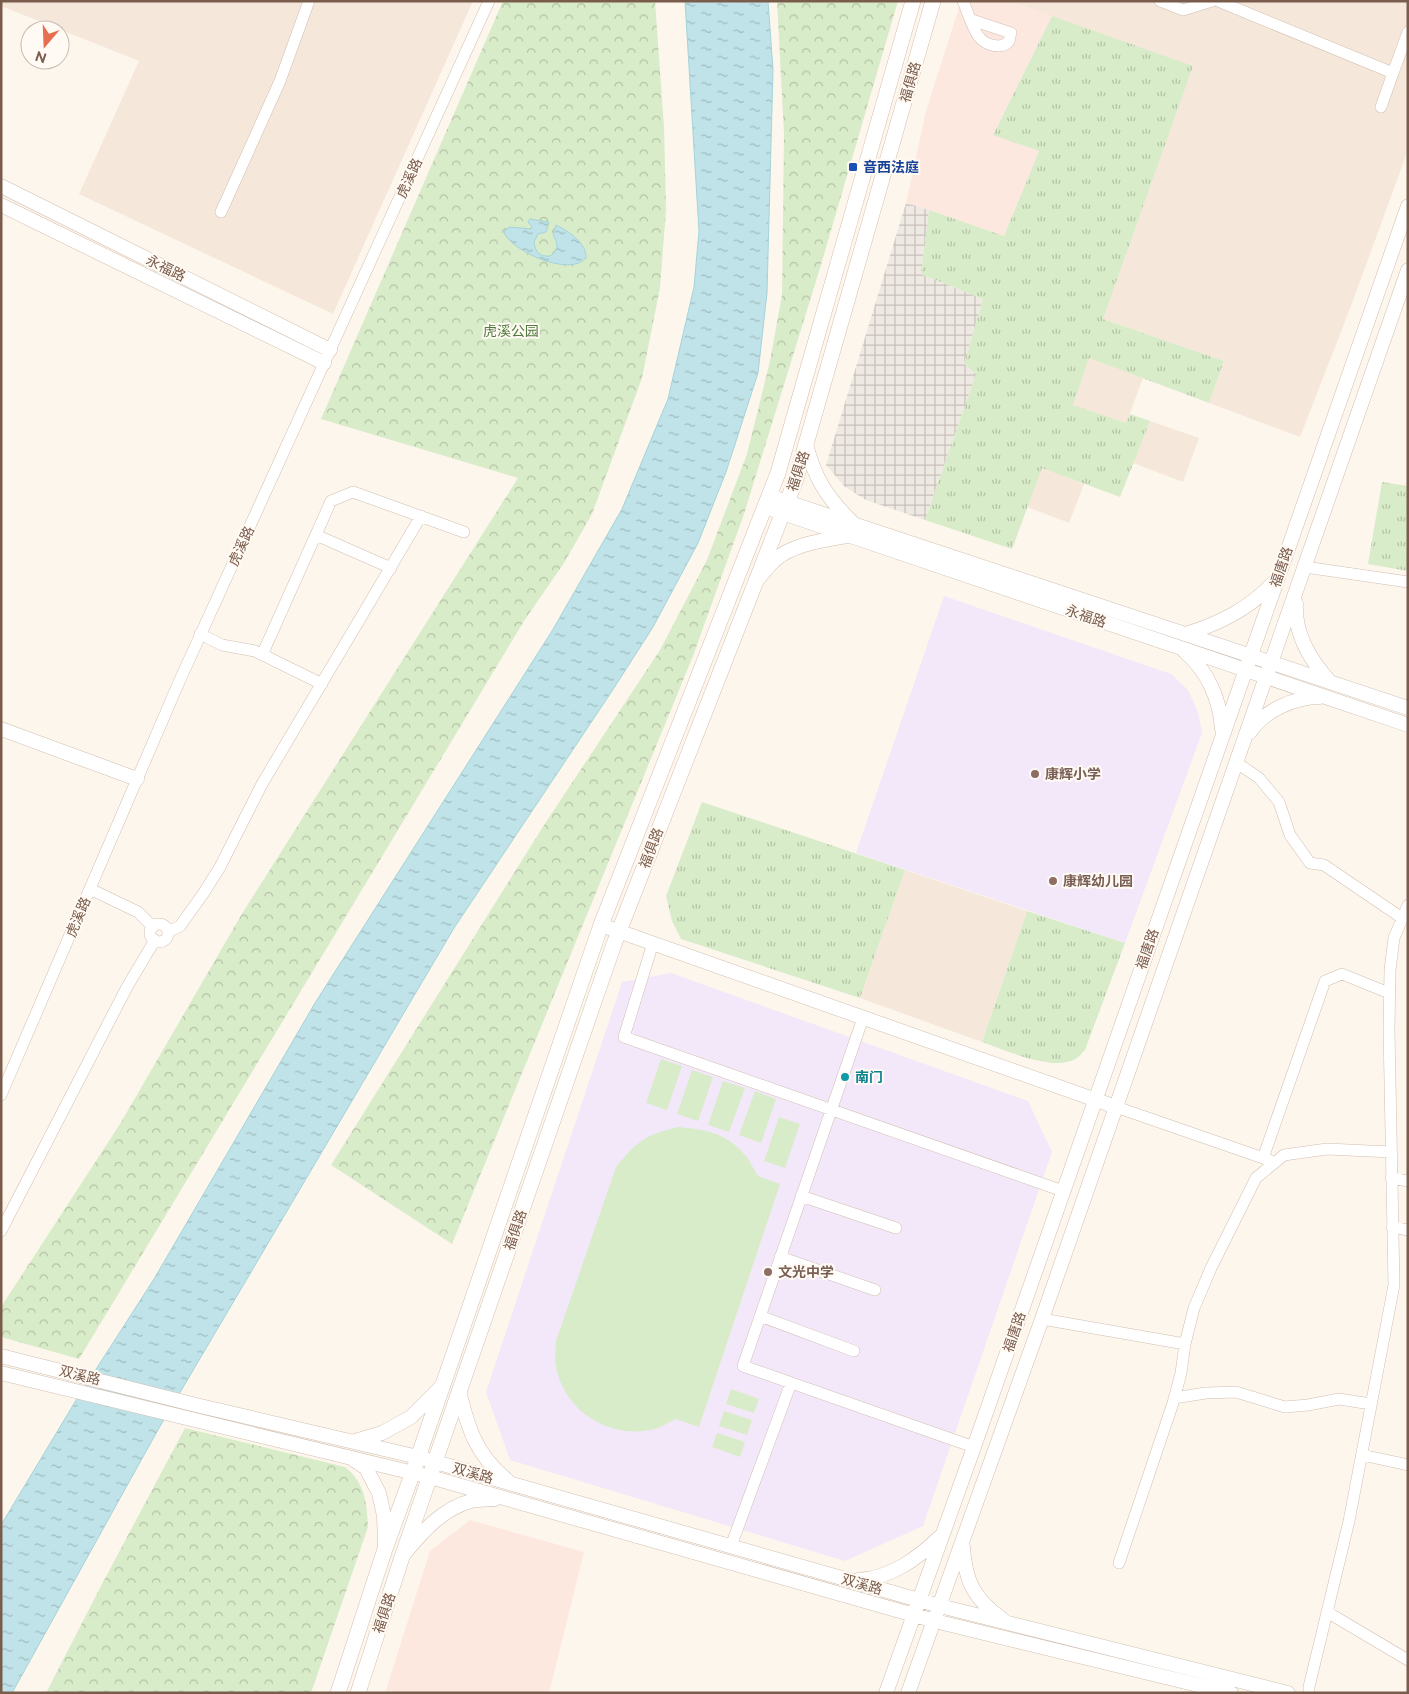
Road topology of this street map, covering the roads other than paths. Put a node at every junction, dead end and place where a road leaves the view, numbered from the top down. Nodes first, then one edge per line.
1 (309, 1) edge
2 (490, 1) edge
3 (913, 1) edge
4 (933, 1) edge
5 (963, 1) edge
6 (1160, 1) edge
7 (1212, 1) edge
8 (1218, 1) edge
9 (1185, 6) edge
10 (972, 20) dead end
11 (1408, 32) edge
12 (1393, 73) junction
13 (1381, 107) dead end
14 (1, 186) edge
15 (1, 205) edge
16 (1408, 206) edge
17 (221, 212) dead end
18 (1408, 270) edge
19 (330, 350) junction
20 (324, 363) junction
21 (806, 444) junction
22 (767, 501) junction
23 (785, 507) junction
24 (420, 516) junction
25 (852, 530) junction
26 (464, 532) dead end
27 (316, 535) junction
28 (1305, 567) junction
29 (391, 568) junction
30 (1276, 581) junction
31 (755, 582) junction
32 (1408, 582) edge
33 (1297, 589) junction
34 (200, 634) junction
35 (1186, 634) junction
36 (1180, 648) junction
37 (262, 654) junction
38 (1250, 656) junction
39 (1271, 663) junction
40 (1245, 670) junction
41 (1266, 677) junction
42 (1330, 682) junction
43 (322, 684) junction
44 (1326, 697) junction
45 (1408, 708) edge
46 (1408, 725) edge
47 (1, 729) edge
48 (1223, 733) junction
49 (1244, 741) junction
50 (1237, 763) junction
51 (137, 779) junction
52 (90, 890) junction
53 (1408, 905) edge
54 (1402, 918) junction
55 (601, 925) junction
56 (153, 927) junction
57 (619, 931) junction
58 (168, 932) junction
59 (155, 940) junction
60 (652, 943) junction
61 (1389, 993) junction
62 (864, 1018) junction
63 (1, 1095) edge
64 (1095, 1099) junction
65 (1116, 1107) junction
66 (831, 1110) junction
67 (1390, 1152) junction
68 (1263, 1158) junction
69 (1275, 1162) junction
70 (1391, 1178) junction
71 (1408, 1181) edge
72 (1063, 1191) junction
73 (801, 1196) junction
74 (1392, 1227) junction
75 (896, 1228) dead end
76 (1408, 1230) edge
77 (1, 1231) edge
78 (780, 1256) junction
79 (875, 1290) dead end
80 (760, 1316) junction
81 (1042, 1319) junction
82 (1185, 1344) junction
83 (854, 1351) dead end
84 (1, 1356) edge
85 (1, 1373) edge
86 (791, 1383) junction
87 (441, 1387) junction
88 (459, 1391) junction
89 (1174, 1398) junction
90 (1371, 1404) junction
91 (352, 1441) junction
92 (974, 1447) junction
93 (1362, 1455) junction
94 (418, 1457) junction
95 (351, 1458) junction
96 (435, 1462) junction
97 (1408, 1465) edge
98 (413, 1472) junction
99 (430, 1477) junction
100 (511, 1484) junction
101 (506, 1498) junction
102 (943, 1534) junction
103 (962, 1542) junction
104 (731, 1546) junction
105 (386, 1549) junction
106 (402, 1557) junction
107 (1119, 1563) dead end
108 (850, 1580) junction
109 (920, 1600) junction
110 (940, 1606) junction
111 (1327, 1612) junction
112 (915, 1615) junction
113 (935, 1621) junction
114 (1007, 1622) junction
115 (1408, 1660) edge
116 (338, 1693) edge
117 (358, 1693) edge
118 (886, 1693) edge
119 (908, 1693) edge
120 (1231, 1693) edge
121 (1288, 1693) edge
122 (1309, 1693) edge

1 - 17 street
2 - 19 street, 虎溪路
3 - 22 main road, 福俱路
4 - 21 main road, 福俱路
5 - 10 street
6 - 9 street
7 - 9 street
8 - 12 street
11 - 12 street
12 - 13 street
14 - 19 street, 永福路
15 - 20 street, 永福路
16 - 30 street, 福唐路
18 - 28 street, 福唐路
19 - 20 street, 虎溪路
20 - 34 street, 虎溪路
21 - 23 main road, 福俱路
21 - 25 street
22 - 23 street, 永福路
22 - 55 main road, 福俱路
23 - 25 street, 永福路
23 - 31 main road, 福俱路
24 - 26 street
24 - 27 street
24 - 29 street
25 - 31 street
25 - 35 street, 永福路
25 - 36 street, 永福路
27 - 29 street
27 - 37 street
28 - 32 street
28 - 33 street, 福唐路
29 - 43 street
30 - 35 street
30 - 38 street, 福唐路
31 - 57 main road, 福俱路
33 - 39 street, 福唐路
33 - 42 street
34 - 37 street
34 - 51 street, 虎溪路
35 - 38 street, 永福路
36 - 40 street, 永福路
36 - 48 street
37 - 43 street
38 - 39 street, 永福路
38 - 40 street, 福唐路
39 - 41 street, 福唐路
39 - 42 street, 永福路
40 - 41 street, 永福路
40 - 48 street, 福唐路
41 - 44 street, 永福路
41 - 49 street, 福唐路
42 - 45 street, 永福路
43 - 58 street
44 - 46 street, 永福路
44 - 49 street
47 - 51 street
48 - 64 street, 福唐路
49 - 50 street, 福唐路
50 - 54 street
50 - 65 street, 福唐路
51 - 52 street, 虎溪路
52 - 56 street
52 - 63 street, 虎溪路
53 - 54 street
54 - 61 street
55 - 57 street
55 - 87 main road, 福俱路
56 - 58 street
56 - 59 street
57 - 60 street
57 - 88 main road, 福俱路
58 - 59 street
59 - 77 street
60 - 62 street
60 - 66 street
61 - 67 street
61 - 68 street
62 - 64 street
62 - 66 street
64 - 65 street
64 - 72 street, 福唐路
65 - 68 street
65 - 81 street, 福唐路
66 - 72 street
66 - 73 street
67 - 69 street
67 - 70 street
68 - 69 street
69 - 82 street
70 - 71 street
70 - 74 street
72 - 92 street, 福唐路
73 - 75 street
73 - 78 street
74 - 76 street
74 - 90 street
78 - 79 street
78 - 80 street
80 - 83 street
80 - 86 street
81 - 82 street
81 - 103 street, 福唐路
82 - 89 street
84 - 91 street, 双溪路
85 - 95 street, 双溪路
86 - 92 street
86 - 104 street
87 - 91 street
87 - 94 main road, 福俱路
88 - 96 main road, 福俱路
88 - 100 street
89 - 90 street
89 - 107 street
90 - 93 street
91 - 94 street, 双溪路
92 - 102 street, 福唐路
93 - 97 street
93 - 111 street
94 - 96 street, 双溪路
94 - 98 main road, 福俱路
95 - 98 street, 双溪路
95 - 105 street
96 - 99 main road, 福俱路
96 - 100 street, 双溪路
98 - 99 street, 双溪路
98 - 105 main road, 福俱路
99 - 101 street, 双溪路
99 - 106 main road, 福俱路
100 - 104 street, 双溪路
101 - 106 street
101 - 112 street, 双溪路
102 - 108 street
102 - 109 street, 福唐路
103 - 110 street, 福唐路
103 - 114 street
104 - 108 street, 双溪路
105 - 116 main road, 福俱路
106 - 117 main road, 福俱路
108 - 109 street, 双溪路
109 - 110 street, 双溪路
109 - 112 street, 福唐路
110 - 113 street, 福唐路
110 - 114 street, 双溪路
111 - 115 street
111 - 122 street
112 - 113 street, 双溪路
112 - 118 street, 福唐路
113 - 119 street, 福唐路
113 - 120 street, 双溪路
114 - 121 street, 双溪路

